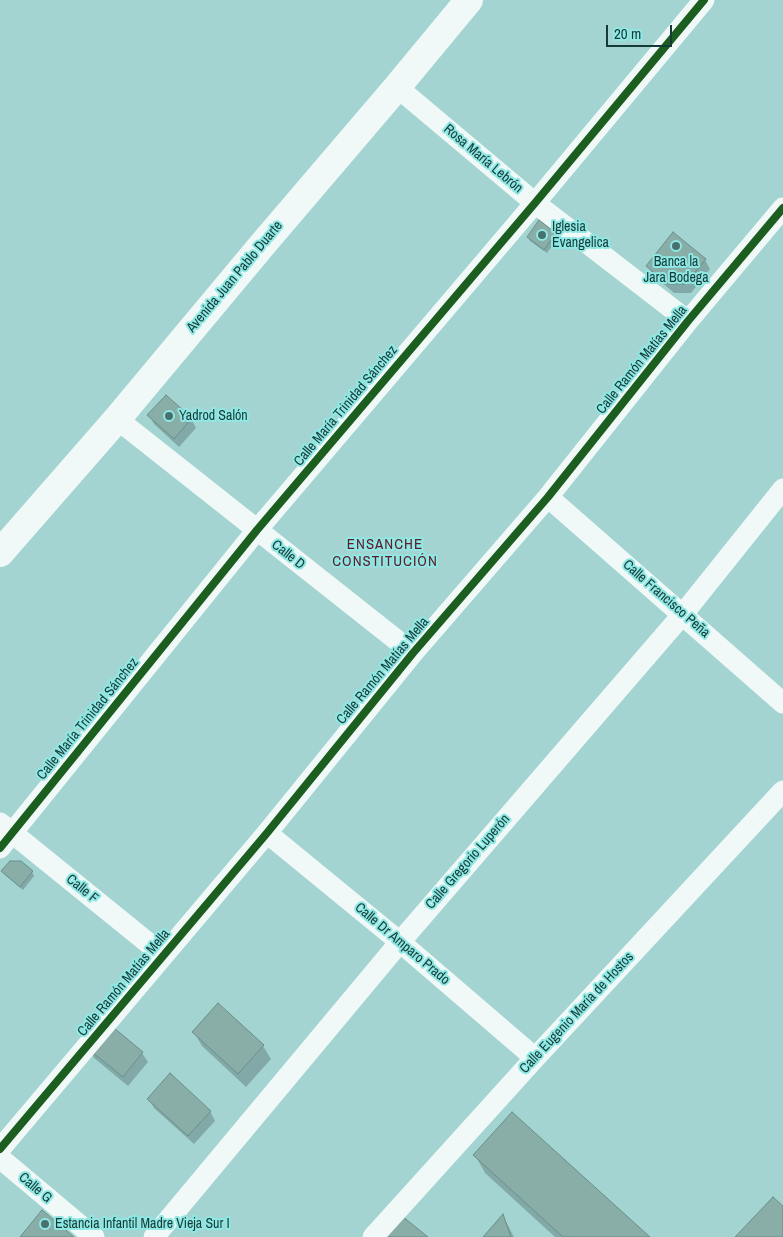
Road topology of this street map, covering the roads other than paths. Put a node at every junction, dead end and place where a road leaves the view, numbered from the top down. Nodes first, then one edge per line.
1 (469, 0) edge
2 (704, 0) edge
3 (397, 87) junction
4 (535, 203) junction
5 (783, 208) edge
6 (688, 321) junction
7 (118, 419) junction
8 (783, 488) edge
9 (548, 497) junction
10 (257, 530) junction
11 (0, 553) edge
12 (683, 614) junction
13 (413, 653) junction
14 (783, 703) edge
15 (783, 791) edge
16 (267, 833) junction
17 (4, 834) edge
18 (400, 942) junction
19 (163, 955) junction
20 (534, 1058) junction
21 (0, 1149) edge
22 (0, 1158) edge
23 (94, 1237) edge
24 (154, 1237) edge
25 (373, 1237) edge

1 - 3 main road, Avenida Juan Pablo Duarte
2 - 4 street, Calle María Trinidad Sánchez
3 - 4 street, Rosa María Lebrón
3 - 7 main road, Avenida Juan Pablo Duarte
4 - 6 street, Rosa María Lebrón
4 - 10 street, Calle María Trinidad Sánchez
5 - 6 street, Calle Ramón Matías Mella
6 - 9 street, Calle Ramón Matías Mella
7 - 10 street, Calle D
7 - 11 main road, Avenida Juan Pablo Duarte
8 - 12 street, Calle Gregorio Luperón
9 - 12 street, Calle Francisco Peña
9 - 13 street, Calle Ramón Matías Mella
10 - 13 street, Calle D
10 - 17 street, Calle María Trinidad Sánchez
12 - 14 street, Calle Francisco Peña
12 - 18 street, Calle Gregorio Luperón
13 - 16 street, Calle Ramón Matías Mella
15 - 20 street, Calle Eugenio María de Hostos
16 - 18 street, Calle Dr Amparo Prado
16 - 19 street, Calle Ramón Matías Mella
17 - 19 street, Calle F
18 - 20 street, Calle Dr Amparo Prado
18 - 24 street, Calle Gregorio Luperón
19 - 21 street, Calle Ramón Matías Mella
20 - 25 street, Calle Eugenio María de Hostos
22 - 23 street, Calle G

